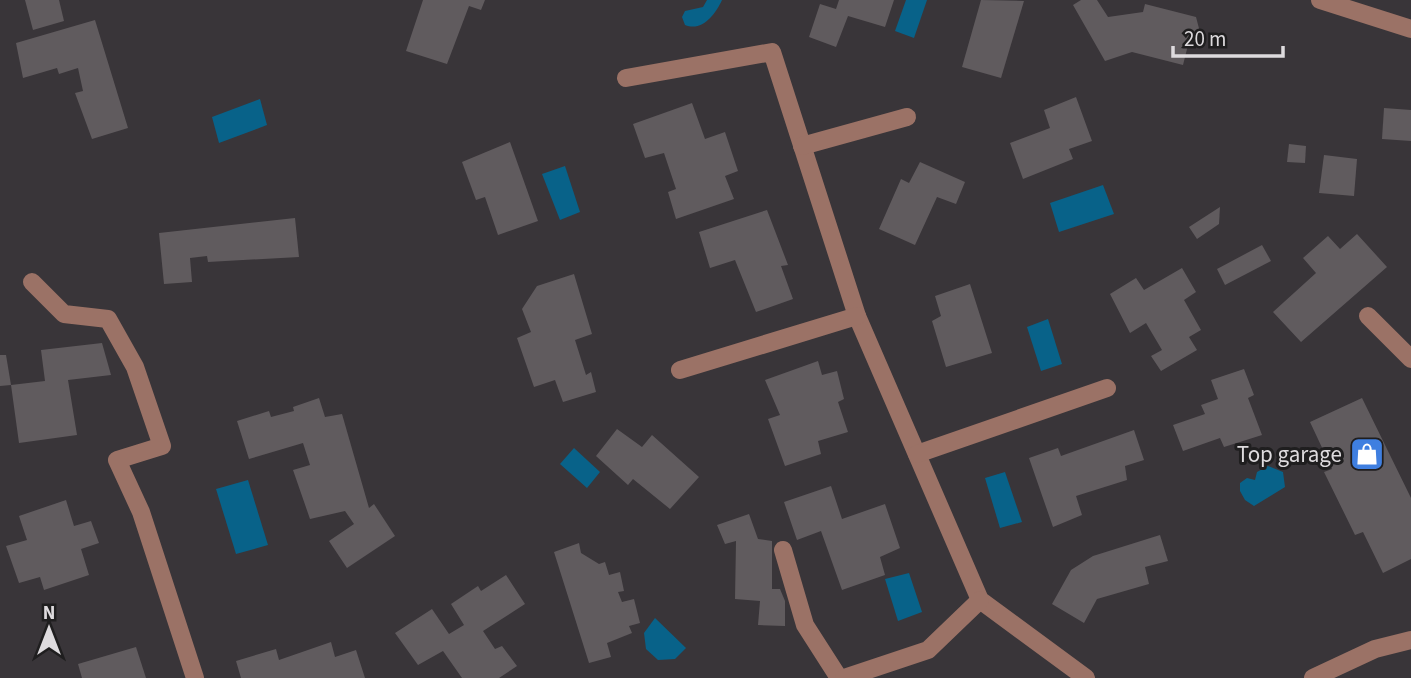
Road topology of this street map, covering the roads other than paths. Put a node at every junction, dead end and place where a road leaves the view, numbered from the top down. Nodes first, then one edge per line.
1 (1320, 0) edge
2 (1411, 29) edge
3 (626, 78) dead end
4 (907, 117) dead end
5 (802, 146) junction
6 (32, 282) dead end
7 (856, 316) junction
8 (1368, 316) dead end
9 (1411, 359) edge
10 (680, 370) dead end
11 (1107, 388) dead end
12 (917, 454) junction
13 (783, 550) dead end
14 (980, 600) junction
15 (1411, 640) edge
16 (195, 678) edge
17 (839, 678) edge
18 (844, 678) edge
19 (1086, 678) edge
20 (1313, 678) edge

1 - 2 street
3 - 5 street
4 - 5 street
5 - 7 street
6 - 16 street
7 - 10 street
7 - 12 street
8 - 9 street
11 - 12 street
12 - 14 street
13 - 17 street
14 - 18 street
14 - 19 street
15 - 20 street

